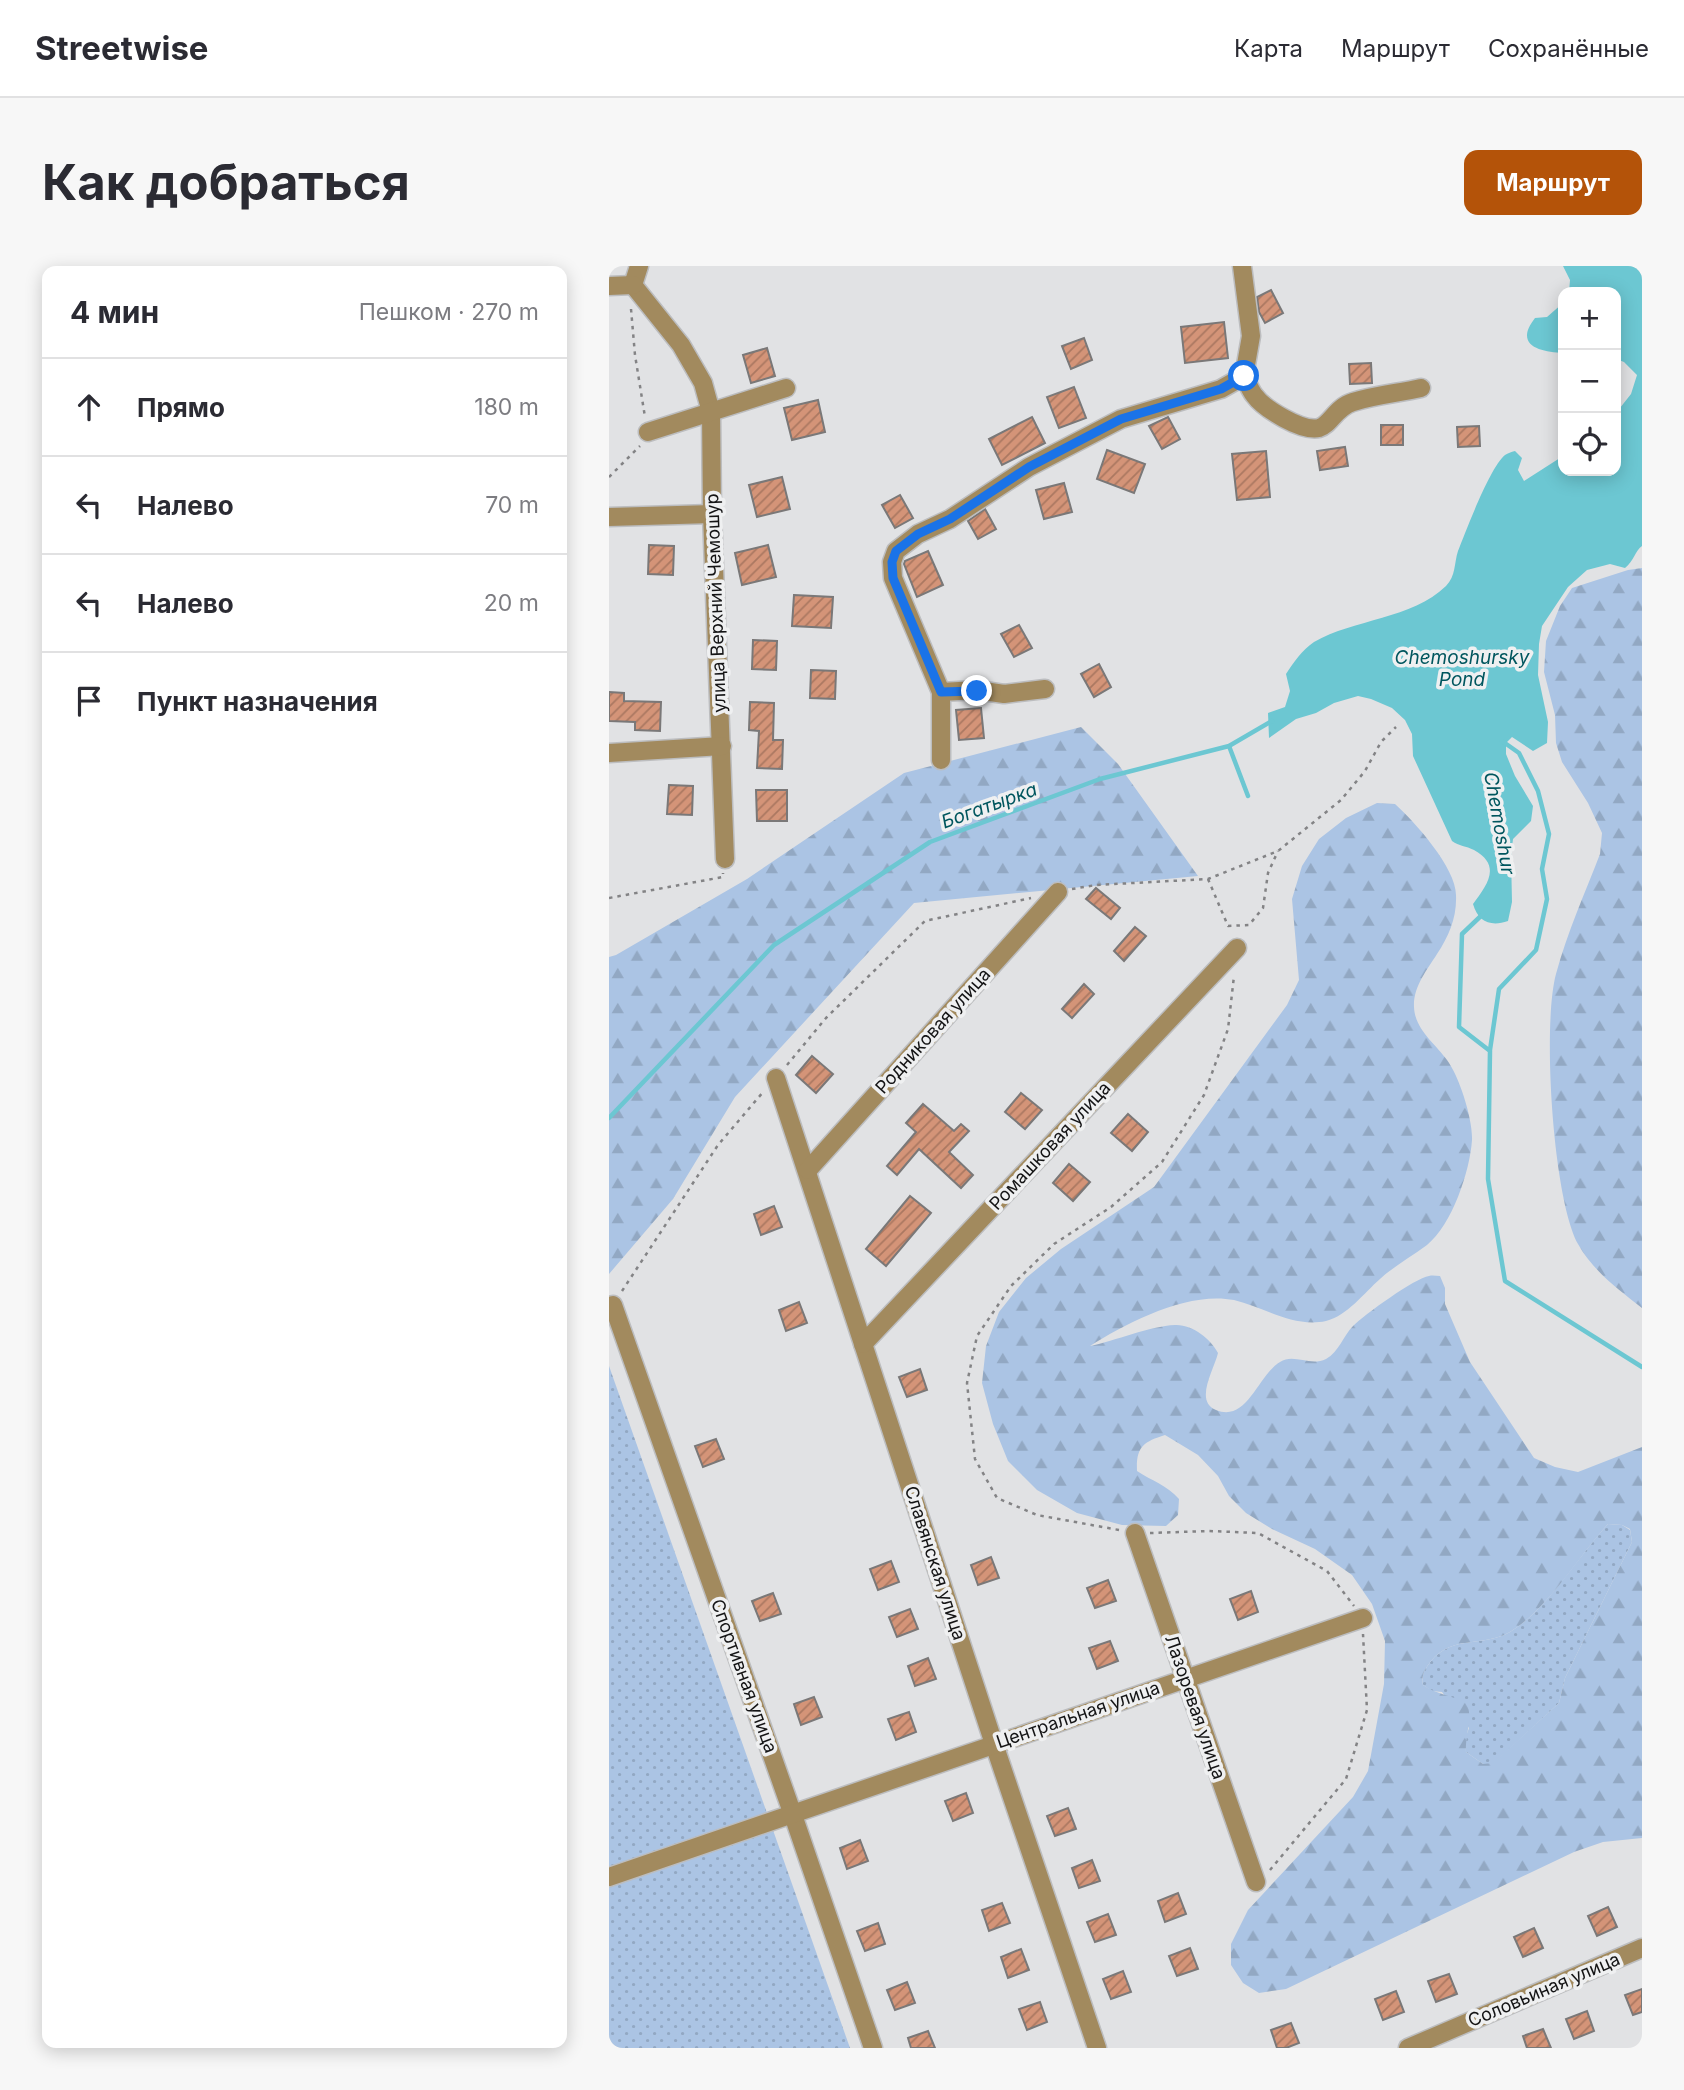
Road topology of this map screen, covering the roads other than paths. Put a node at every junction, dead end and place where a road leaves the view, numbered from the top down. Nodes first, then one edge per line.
1 (639, 266) edge
2 (1242, 266) edge
3 (633, 285) junction
4 (609, 286) edge
5 (1244, 376) junction
6 (786, 388) dead end
7 (1422, 388) dead end
8 (711, 412) junction
9 (648, 432) road end
10 (712, 514) junction
11 (609, 517) edge
12 (1045, 689) dead end
13 (941, 692) junction
14 (722, 746) junction
15 (609, 753) edge
16 (941, 760) dead end
17 (725, 859) road end
18 (1058, 892) dead end
19 (1237, 948) dead end
20 (776, 1078) dead end
21 (808, 1170) junction
22 (613, 1305) dead end
23 (863, 1344) junction
24 (1135, 1533) road end
25 (1363, 1618) road end
26 (1185, 1678) junction
27 (995, 1744) junction
28 (793, 1815) junction
29 (609, 1877) edge
30 (1256, 1882) road end
31 (1642, 1948) edge
32 (873, 2048) edge
33 (1097, 2048) edge
34 (1408, 2048) edge

1 - 3 street
2 - 5 street
3 - 4 street
3 - 8 street, улица Верхний Чемошур
5 - 7 street
5 - 13 street
6 - 8 street
8 - 9 street
8 - 10 street, улица Верхний Чемошур
10 - 11 street
10 - 14 street, улица Верхний Чемошур
12 - 13 street
13 - 16 street
14 - 15 street
14 - 17 street, улица Верхний Чемошур
18 - 21 street, Родниковая улица
19 - 23 street, Ромашковая улица
20 - 21 street, Славянская улица
21 - 23 street, Славянская улица
22 - 28 street, Спортивная улица
23 - 27 street, Славянская улица
24 - 26 street, Лазоревая улица
25 - 26 street, Центральная улица
26 - 27 street, Центральная улица
26 - 30 street, Лазоревая улица
27 - 28 street, Центральная улица
27 - 33 street, Славянская улица
28 - 29 street, Центральная улица
28 - 32 street, Спортивная улица
31 - 34 street, Соловьиная улица

